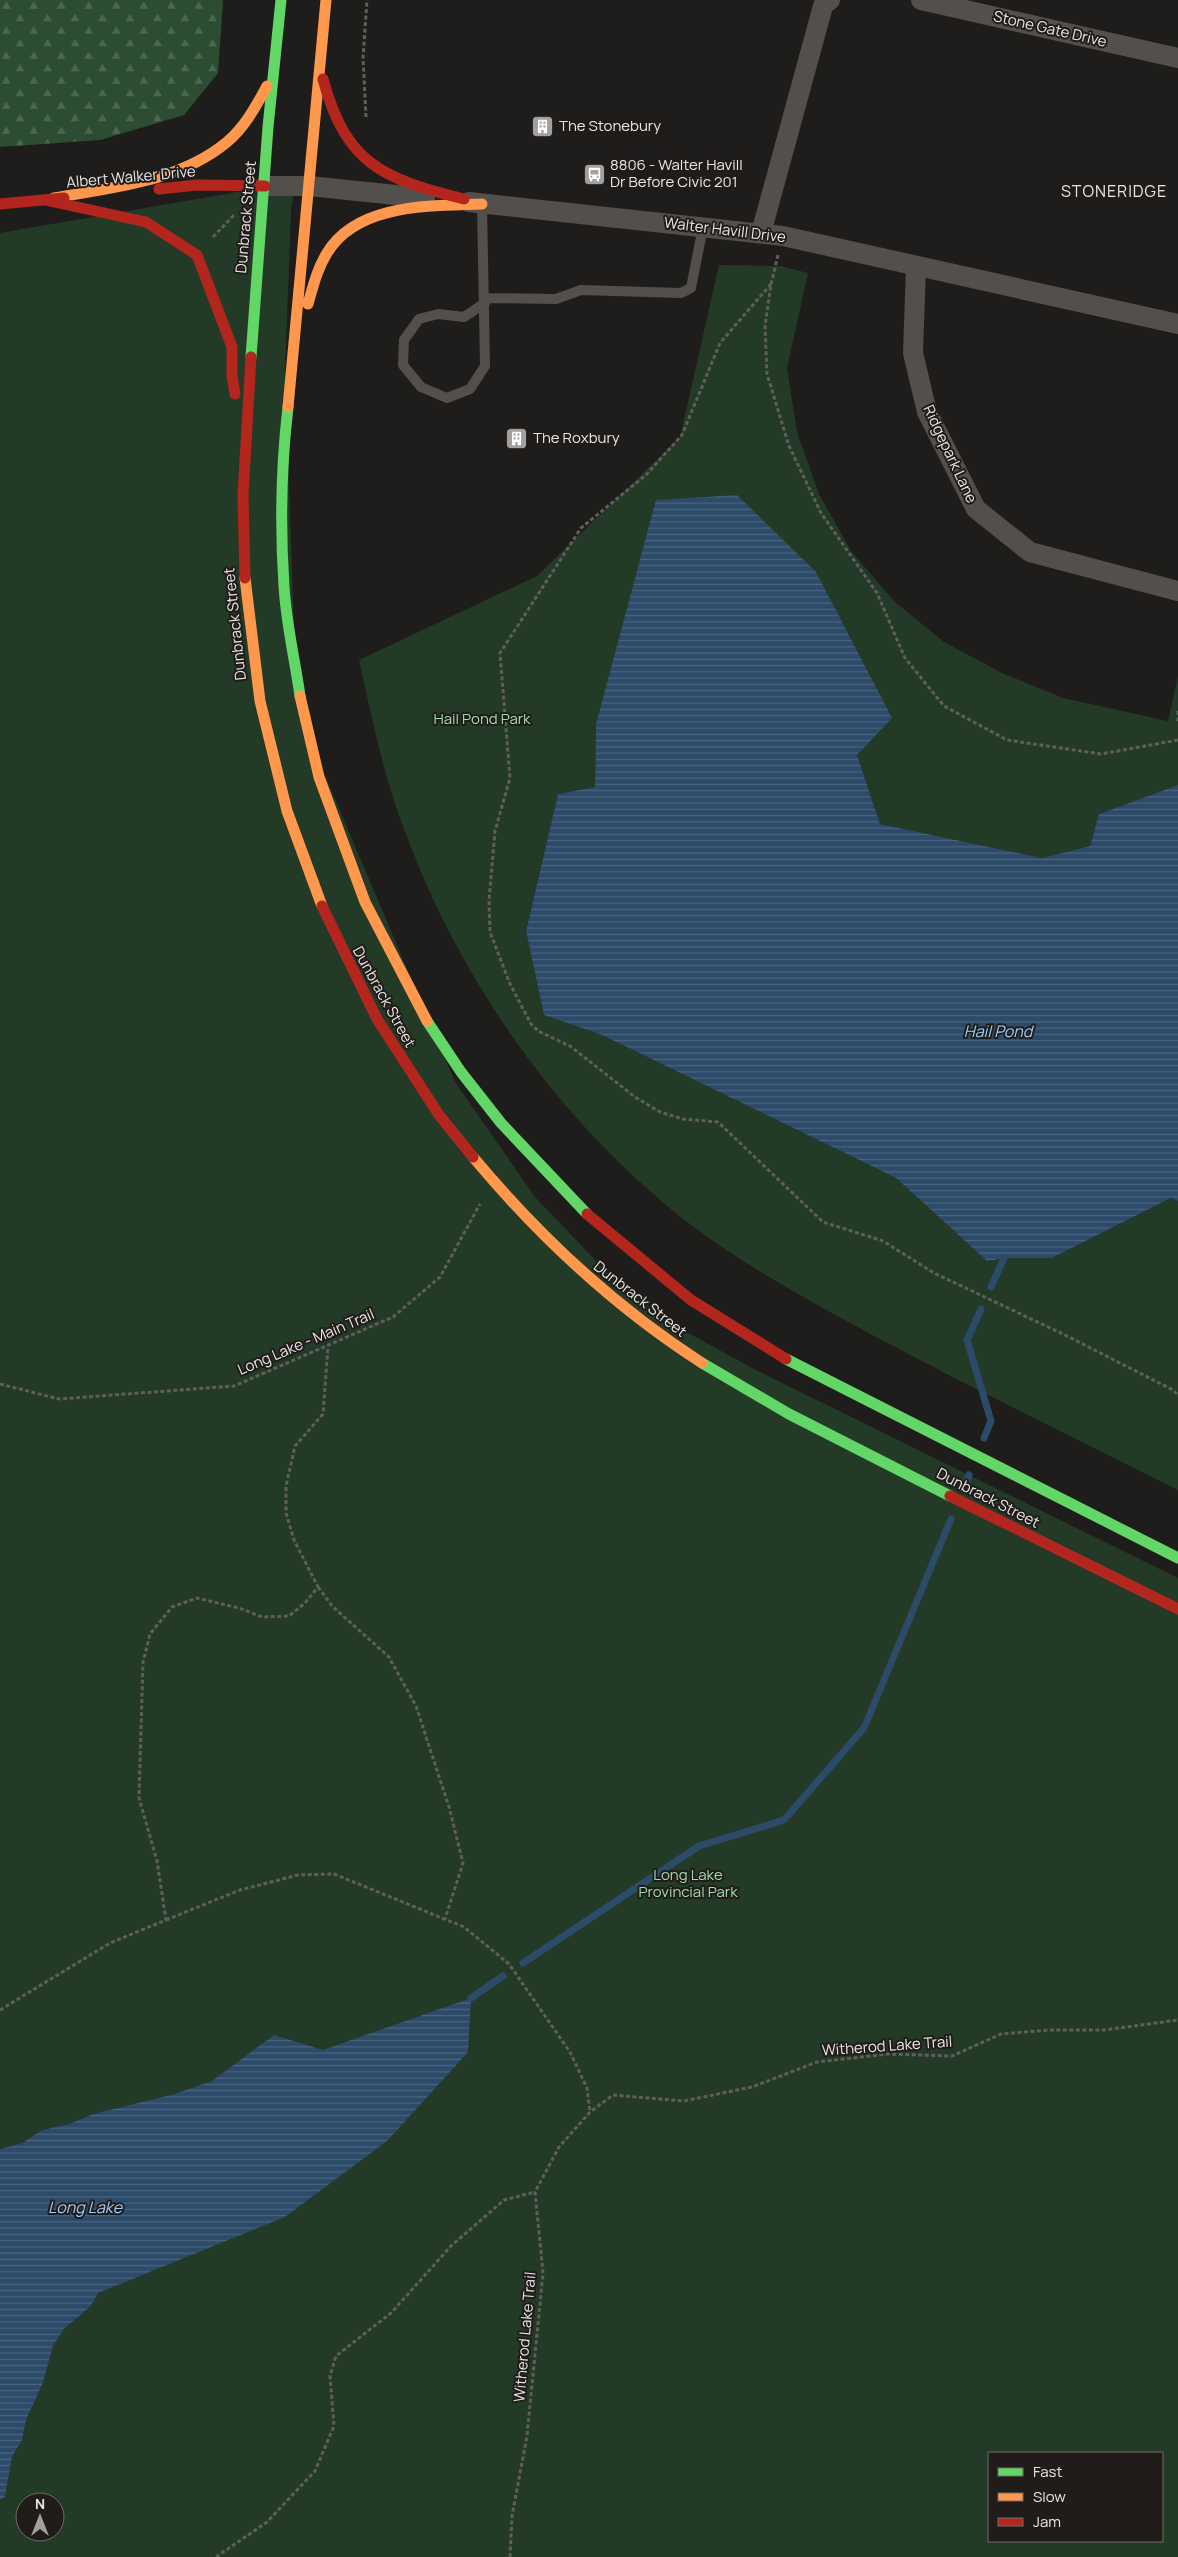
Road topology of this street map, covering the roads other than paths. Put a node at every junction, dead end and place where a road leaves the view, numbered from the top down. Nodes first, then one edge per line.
1 (281, 0) edge
2 (326, 0) edge
3 (830, 0) edge
4 (921, 0) edge
5 (319, 57) junction
6 (1178, 58) edge
7 (273, 68) junction
8 (265, 186) junction
9 (309, 186) junction
10 (45, 200) junction
11 (0, 204) edge
12 (482, 204) junction
13 (703, 227) junction
14 (761, 233) junction
15 (916, 267) junction
16 (485, 301) junction
17 (1178, 324) edge
18 (294, 354) junction
19 (245, 447) junction
20 (1178, 592) edge
21 (1178, 1558) edge
22 (1178, 1609) edge

1 - 7 main road, Dunbrack Street
2 - 5 main road, Dunbrack Street
3 - 14 street
4 - 6 street, Stone Gate Drive
5 - 9 main road, Dunbrack Street
5 - 12 main road
7 - 8 main road, Dunbrack Street
7 - 10 main road
8 - 9 street, Walter Havill Drive
8 - 10 main road, Albert Walker Drive
8 - 19 main road, Dunbrack Street
9 - 12 street, Walter Havill Drive
9 - 18 main road, Dunbrack Street
10 - 11 main road, Albert Walker Drive
10 - 19 main road
12 - 13 street, Walter Havill Drive
12 - 16 lane
12 - 18 main road
13 - 14 street, Walter Havill Drive
13 - 16 lane
14 - 15 street, Walter Havill Drive
15 - 17 street, Walter Havill Drive
15 - 20 street, Ridgepark Lane
16 - 16 lane
18 - 21 main road, Dunbrack Street
19 - 22 main road, Dunbrack Street

